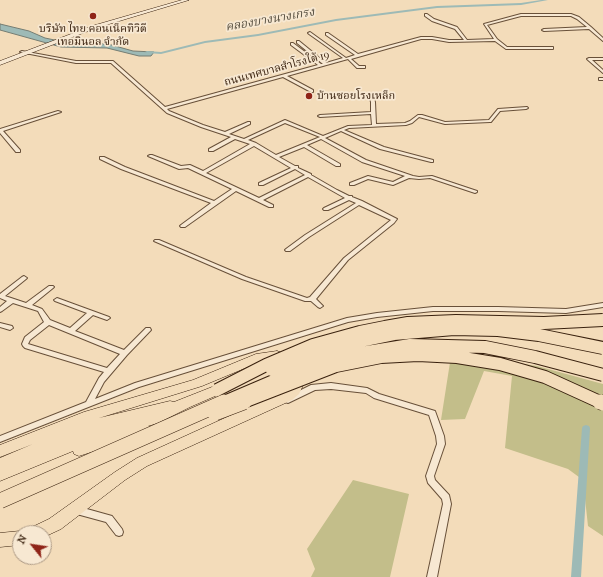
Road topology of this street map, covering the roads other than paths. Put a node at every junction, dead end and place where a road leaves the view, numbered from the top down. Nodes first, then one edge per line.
1 (180, 0) edge
2 (187, 0) edge
3 (426, 15) dead end
4 (515, 16) junction
5 (522, 21) dead end
6 (590, 28) junction
7 (544, 30) dead end
8 (310, 33) dead end
9 (326, 34) dead end
10 (69, 35) junction
11 (466, 40) junction
12 (496, 40) junction
13 (603, 40) edge
14 (298, 42) dead end
15 (292, 44) dead end
16 (552, 48) dead end
17 (23, 53) junction
18 (358, 56) junction
19 (347, 59) junction
20 (581, 59) dead end
21 (589, 59) junction
22 (603, 59) edge
23 (0, 62) edge
24 (326, 65) junction
25 (321, 66) junction
26 (364, 67) dead end
27 (603, 72) edge
28 (284, 76) junction
29 (312, 91) dead end
30 (371, 96) dead end
31 (526, 108) dead end
32 (166, 111) junction
33 (59, 112) dead end
34 (373, 114) junction
35 (320, 116) dead end
36 (249, 123) dead end
37 (374, 126) junction
38 (341, 130) junction
39 (225, 134) junction
40 (235, 137) junction
41 (322, 138) junction
42 (245, 140) junction
43 (254, 144) junction
44 (304, 145) junction
45 (211, 150) dead end
46 (18, 151) dead end
47 (150, 156) dead end
48 (277, 156) junction
49 (102, 158) dead end
50 (431, 161) dead end
51 (338, 165) dead end
52 (296, 167) junction
53 (203, 173) junction
54 (309, 175) junction
55 (409, 176) junction
56 (261, 184) dead end
57 (352, 184) dead end
58 (235, 189) junction
59 (475, 192) dead end
60 (350, 197) junction
61 (259, 200) junction
62 (360, 202) junction
63 (216, 203) junction
64 (271, 206) dead end
65 (326, 208) dead end
66 (183, 226) dead end
67 (157, 241) dead end
68 (288, 250) dead end
69 (24, 278) dead end
70 (51, 287) dead end
71 (0, 296) edge
72 (312, 299) junction
73 (12, 300) junction
74 (57, 300) dead end
75 (28, 305) junction
76 (603, 305) edge
77 (320, 306) dead end
78 (0, 310) edge
79 (91, 313) junction
80 (107, 318) dead end
81 (603, 320) edge
82 (48, 322) junction
83 (148, 330) dead end
84 (70, 331) junction
85 (603, 348) edge
86 (125, 353) junction
87 (108, 372) junction
88 (603, 375) edge
89 (217, 390) junction
90 (273, 402) junction
91 (185, 403) junction
92 (603, 403) edge
93 (88, 405) junction
94 (181, 422) junction
95 (0, 439) edge
96 (0, 451) edge
97 (0, 464) edge
98 (0, 475) edge
99 (0, 483) edge
100 (0, 502) edge
101 (75, 510) junction
102 (52, 525) edge
103 (119, 532) dead end
104 (12, 539) edge
105 (0, 540) edge
106 (432, 577) edge

1 - 10 main road
2 - 10 main road
3 - 11 street
4 - 5 street
4 - 6 street
4 - 12 street
6 - 7 street
6 - 13 street
8 - 19 street
9 - 18 street
10 - 17 main road
11 - 12 street, ถนนเทศบาลสำโรงใต้ 19
11 - 18 street, ถนนเทศบาลสำโรงใต้ 19
12 - 16 street
14 - 24 street
15 - 25 street
17 - 23 main road
17 - 32 street
18 - 19 street, ถนนเทศบาลสำโรงใต้ 19
19 - 24 street, ถนนเทศบาลสำโรงใต้ 19
19 - 26 street
20 - 21 street
21 - 22 street
21 - 27 street
24 - 25 street, ถนนเทศบาลสำโรงใต้ 19
25 - 28 street, ถนนเทศบาลสำโรงใต้ 19
28 - 29 street
28 - 32 street, ถนนเทศบาลสำโรงใต้ 19
30 - 34 street
31 - 37 street
32 - 39 street
33 - 46 street
34 - 35 street
34 - 37 street
36 - 39 street
37 - 38 street
38 - 41 street
38 - 50 street
39 - 40 street
40 - 42 street
40 - 45 street
41 - 42 street
41 - 44 street
41 - 55 street
42 - 43 street
43 - 48 street
43 - 53 street
44 - 48 street
44 - 51 street
47 - 53 street
48 - 52 street
49 - 63 street
52 - 54 street
52 - 56 street
53 - 58 street
54 - 60 street
54 - 61 street
55 - 57 street
55 - 59 street
58 - 61 street
58 - 63 street
60 - 62 street
60 - 65 street
61 - 64 street
62 - 68 street
62 - 72 street
63 - 66 street
67 - 72 street
69 - 71 street
70 - 75 street
71 - 73 street
72 - 77 street
73 - 75 street
73 - 78 street
74 - 79 street
75 - 82 street
76 - 93 street
79 - 80 street
79 - 84 street
81 - 89 highway, bridge
82 - 84 street
82 - 87 street
83 - 86 street
84 - 86 street
85 - 89 highway, bridge
86 - 87 street
87 - 93 street
88 - 94 highway, bridge
89 - 91 highway
90 - 96 highway
90 - 101 highway
90 - 106 street
91 - 97 highway
91 - 98 highway
92 - 94 highway, bridge
93 - 95 street
94 - 99 highway, bridge
94 - 100 highway, bridge
101 - 102 highway
101 - 103 street
104 - 105 highway

